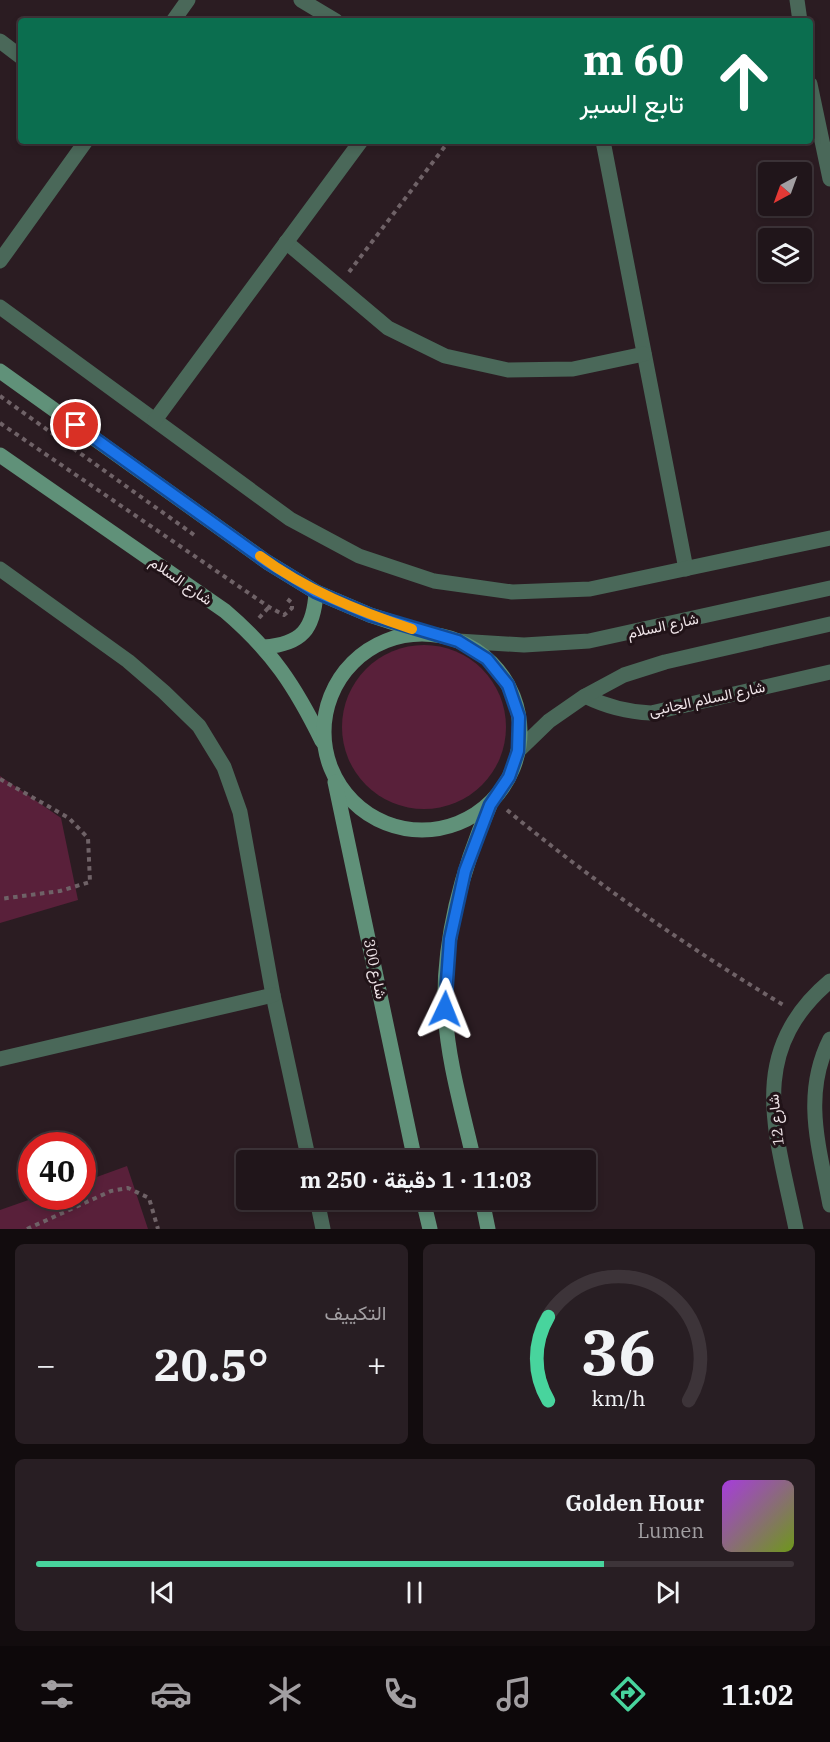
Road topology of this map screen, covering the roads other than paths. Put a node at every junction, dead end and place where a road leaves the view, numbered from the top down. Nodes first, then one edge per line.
1 (188, 0) edge
2 (301, 0) edge
3 (797, 0) edge
4 (174, 18) edge
5 (331, 18) edge
6 (800, 18) edge
7 (0, 41) edge
8 (18, 55) edge
9 (813, 110) edge
10 (84, 144) edge
11 (359, 144) edge
12 (604, 144) edge
13 (830, 179) edge
14 (286, 242) junction
15 (0, 261) edge
16 (0, 307) edge
17 (644, 354) junction
18 (0, 371) edge
19 (155, 420) junction
20 (0, 455) edge
21 (830, 538) edge
22 (0, 568) edge
23 (686, 569) junction
24 (830, 588) edge
25 (316, 592) junction
26 (830, 624) edge
27 (425, 633) junction
28 (458, 641) junction
29 (264, 647) junction
30 (830, 672) edge
31 (585, 696) junction
32 (324, 743) junction
33 (518, 751) junction
34 (334, 777) junction
35 (492, 802) junction
36 (830, 981) edge
37 (273, 996) junction
38 (830, 1039) edge
39 (0, 1059) edge
40 (307, 1150) edge
41 (413, 1150) edge
42 (472, 1150) edge
43 (830, 1205) edge
44 (319, 1210) edge
45 (425, 1210) edge
46 (484, 1210) edge
47 (323, 1229) edge
48 (430, 1229) edge
49 (488, 1229) edge
50 (796, 1229) edge

1 - 4 street
2 - 5 street
3 - 6 street
7 - 8 street
9 - 13 street
10 - 15 street
11 - 14 street
12 - 17 street
14 - 17 street
14 - 19 street
16 - 19 street
17 - 23 street
18 - 25 street
19 - 23 street
20 - 29 street, شارع السلام
21 - 23 street
22 - 37 street
24 - 28 street, شارع السلام
25 - 27 street
25 - 29 street
26 - 31 street
27 - 28 street
27 - 32 street
28 - 33 street
29 - 32 street, شارع السلام
30 - 31 street, شارع السلام الجانبى
31 - 33 street
32 - 34 street
33 - 35 street
34 - 35 street
34 - 41 street, شارع 300
35 - 42 street
36 - 50 street, شارع 12
37 - 39 street
37 - 40 street
38 - 43 street
44 - 47 street
45 - 48 street
46 - 49 street

